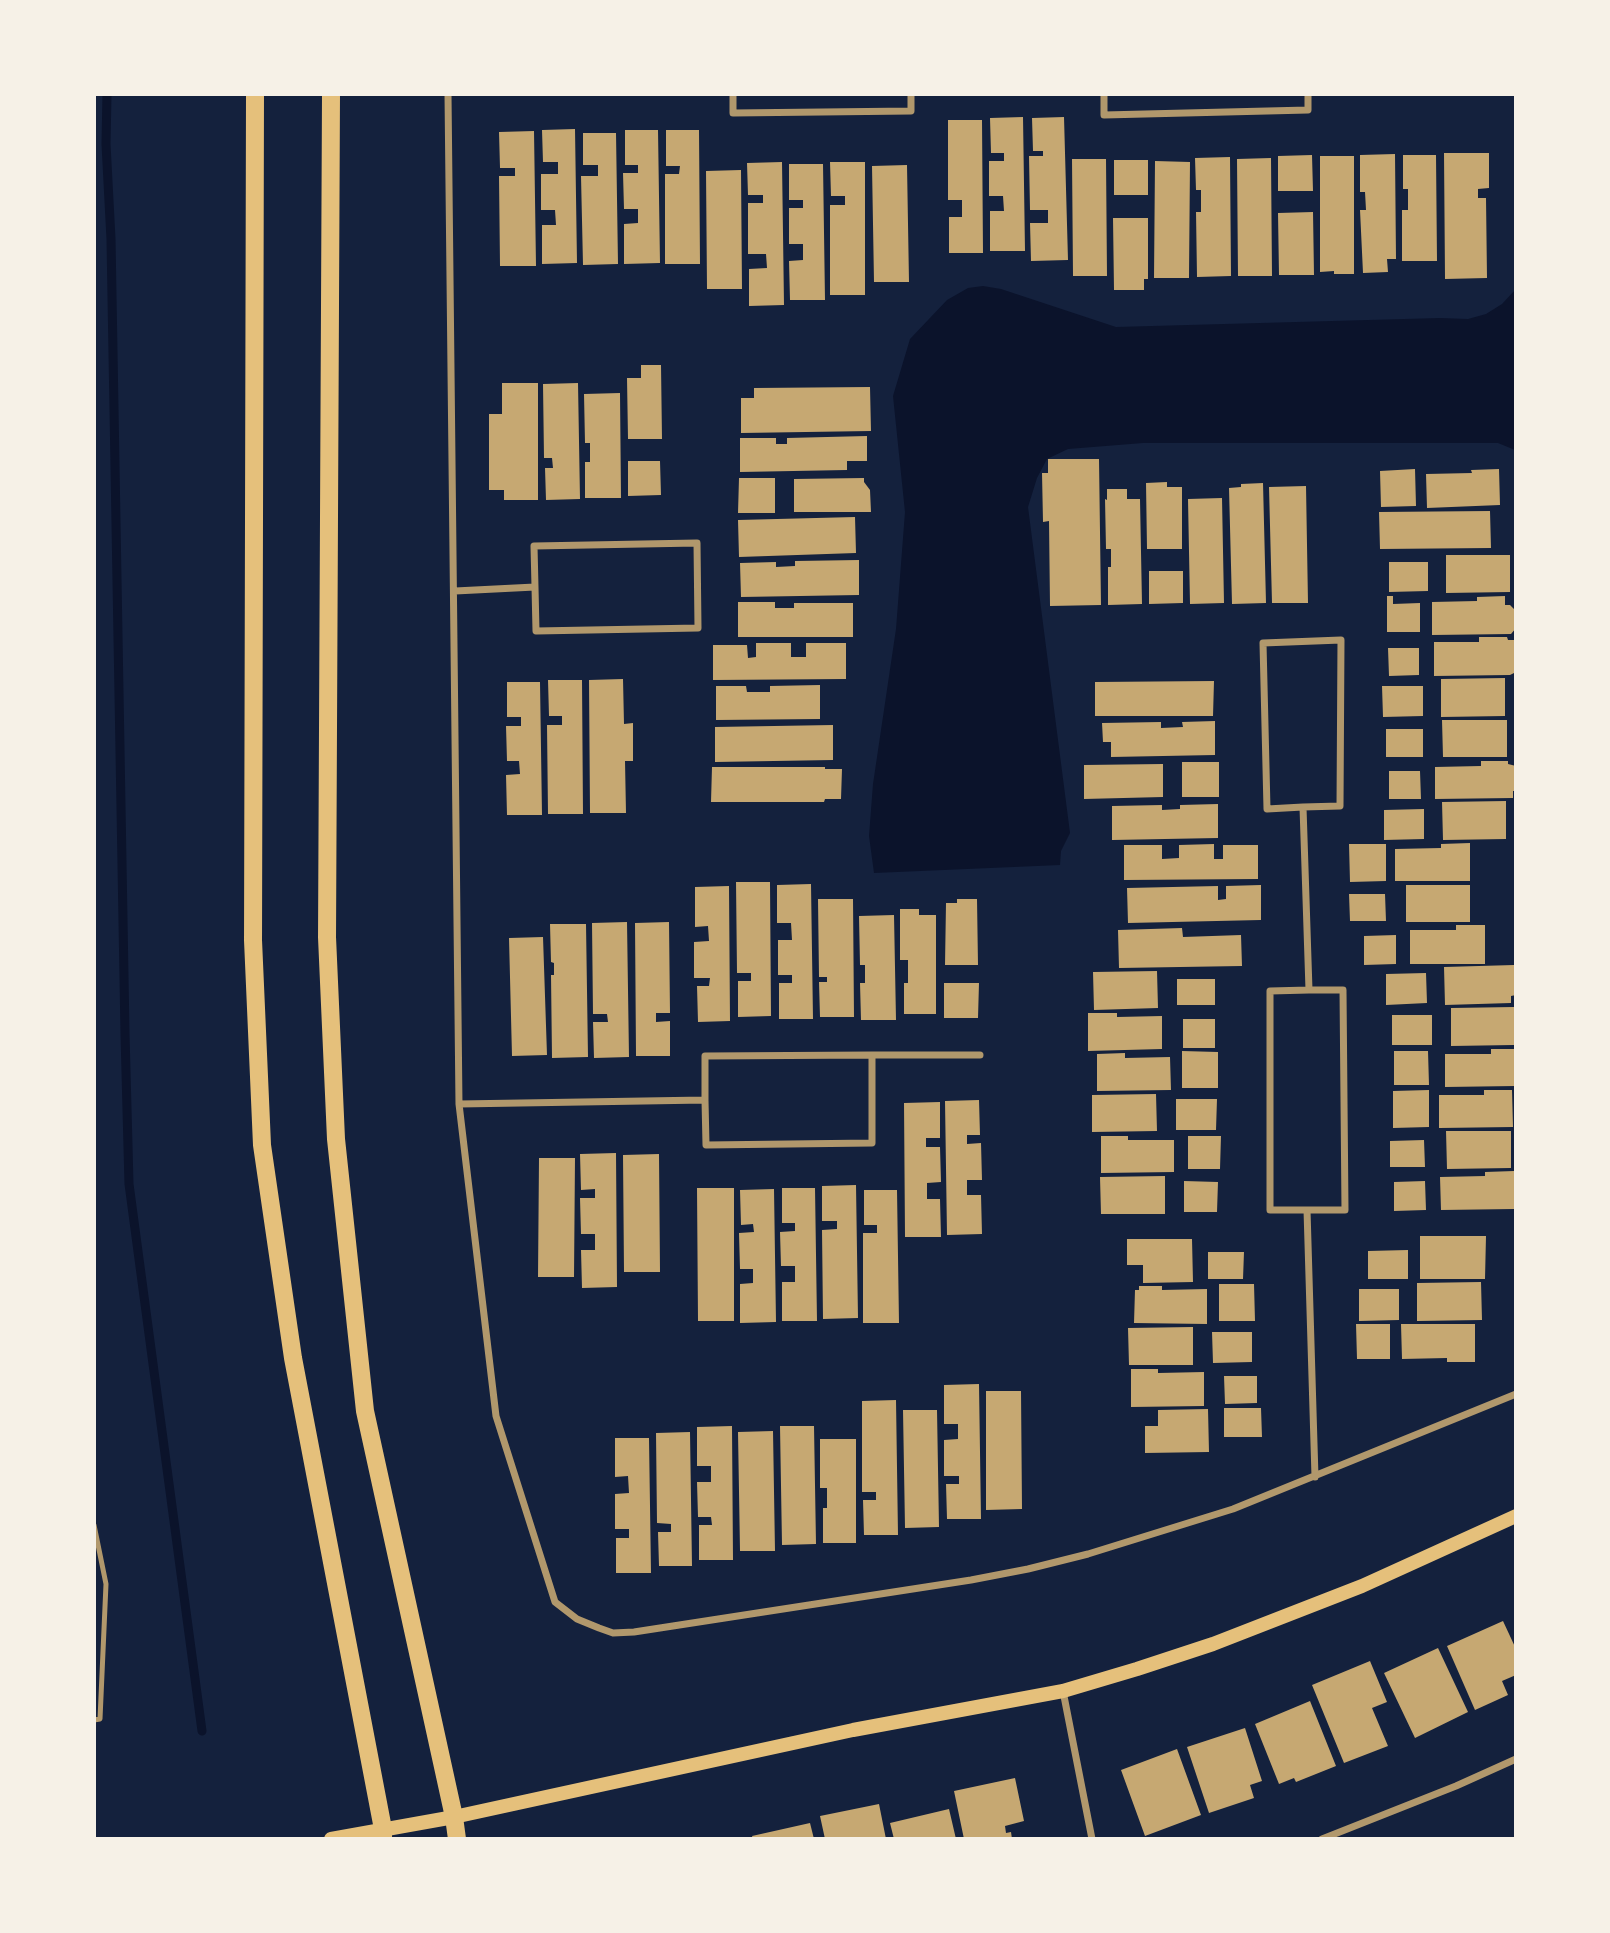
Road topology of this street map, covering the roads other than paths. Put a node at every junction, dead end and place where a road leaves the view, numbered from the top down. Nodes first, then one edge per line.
1 (255, 94) edge
2 (331, 94) edge
3 (448, 94) edge
4 (733, 94) edge
5 (911, 94) edge
6 (1104, 94) edge
7 (1308, 94) edge
8 (535, 587) junction
9 (455, 591) junction
10 (1303, 807) junction
11 (1309, 990) junction
12 (872, 1055) junction
13 (980, 1055) dead end
14 (705, 1100) junction
15 (459, 1104) junction
16 (1307, 1210) junction
17 (1516, 1394) edge
18 (1315, 1477) junction
19 (1516, 1516) edge
20 (94, 1524) edge
21 (1063, 1690) junction
22 (94, 1720) edge
23 (1516, 1759) edge
24 (454, 1817) junction
25 (383, 1834) edge
26 (331, 1839) edge
27 (457, 1839) edge
28 (1092, 1839) edge
29 (1322, 1839) edge

1 - 25 main road
2 - 24 main road
3 - 9 street
4 - 5 street
6 - 7 street
8 - 8 street
8 - 9 street
9 - 15 street
10 - 10 street
10 - 11 street
11 - 16 street
11 - 16 street
12 - 13 street
12 - 14 street
12 - 14 street
14 - 15 street
15 - 18 street
16 - 18 street
17 - 18 street
19 - 21 main road
20 - 22 lane
21 - 24 main road
21 - 28 street
23 - 29 street
24 - 25 main road
24 - 27 main road
25 - 26 main road

